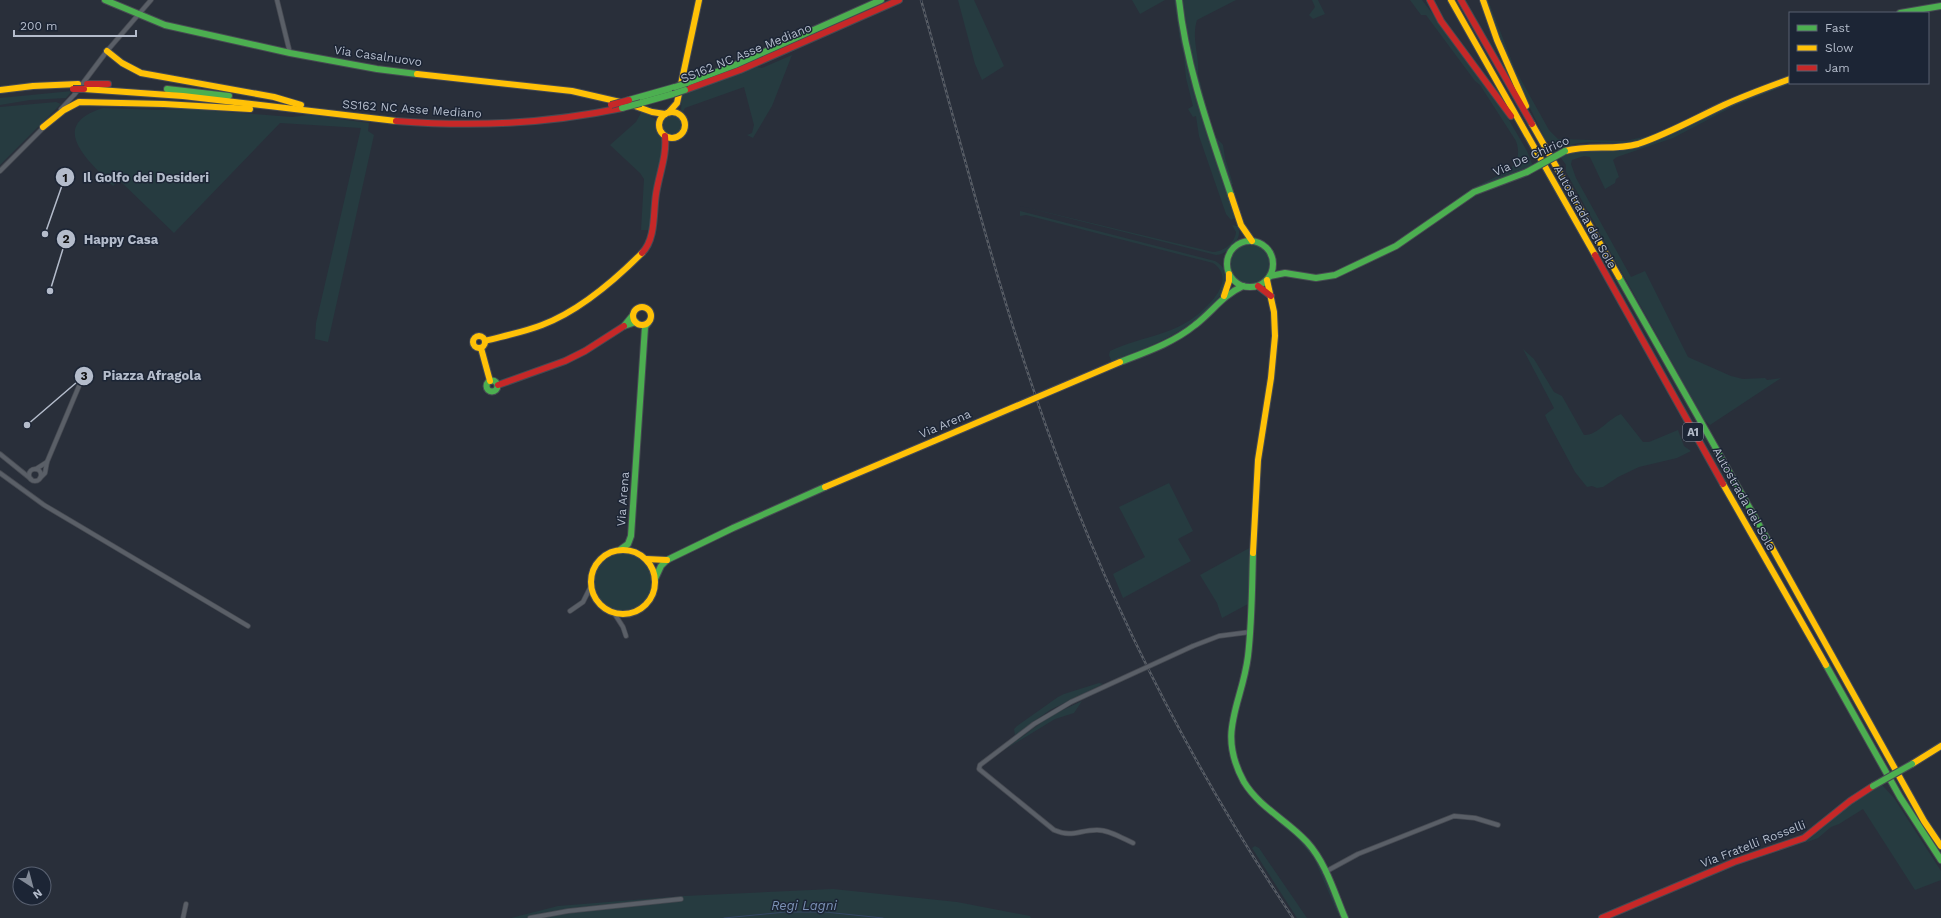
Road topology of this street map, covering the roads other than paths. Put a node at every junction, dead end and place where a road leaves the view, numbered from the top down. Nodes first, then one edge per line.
1 (105, 0) edge
2 (152, 0) edge
3 (277, 0) edge
4 (699, 0) edge
5 (881, 0) edge
6 (899, 0) edge
7 (1179, 0) edge
8 (1425, 0) edge
9 (1430, 0) edge
10 (1451, 0) edge
11 (1461, 0) edge
12 (1483, 2) edge
13 (1941, 6) edge
14 (1906, 12) edge
15 (138, 14) junction
16 (1441, 21) junction
17 (107, 50) junction
18 (290, 53) junction
19 (1789, 79) edge
20 (85, 86) junction
21 (686, 86) junction
22 (0, 90) edge
23 (674, 90) junction
24 (74, 92) junction
25 (0, 95) edge
26 (79, 102) junction
27 (677, 103) junction
28 (301, 108) junction
29 (652, 112) junction
30 (667, 113) junction
31 (681, 115) junction
32 (659, 124) junction
33 (43, 127) junction
34 (665, 136) junction
35 (673, 138) junction
36 (1544, 147) junction
37 (666, 148) junction
38 (1540, 159) junction
39 (0, 171) edge
40 (1240, 219) junction
41 (1252, 241) junction
42 (1237, 244) junction
43 (1273, 264) junction
44 (1285, 273) junction
45 (1229, 274) junction
46 (1268, 278) junction
47 (1243, 286) junction
48 (1258, 286) junction
49 (1271, 296) junction
50 (1224, 297) junction
51 (634, 314) junction
52 (637, 323) junction
53 (648, 323) junction
54 (624, 326) junction
55 (485, 340) junction
56 (644, 344) junction
57 (480, 348) junction
58 (490, 381) junction
59 (498, 385) junction
60 (78, 386) dead end
61 (0, 454) edge
62 (47, 462) junction
63 (34, 469) junction
64 (20, 470) junction
65 (0, 472) edge
66 (40, 478) junction
67 (31, 479) junction
68 (631, 536) junction
69 (621, 550) junction
70 (636, 552) junction
71 (646, 559) junction
72 (667, 560) junction
73 (655, 579) junction
74 (590, 588) junction
75 (570, 611) dead end
76 (614, 613) junction
77 (248, 626) dead end
78 (1250, 632) junction
79 (626, 636) dead end
80 (1941, 746) edge
81 (1498, 825) dead end
82 (1133, 843) dead end
83 (1941, 846) edge
84 (1941, 860) edge
85 (1325, 872) junction
86 (681, 899) dead end
87 (186, 904) dead end
88 (182, 918) edge
89 (530, 918) edge
90 (1345, 918) edge
91 (1602, 918) edge

1 - 15 main road, Via Casalnuovo
2 - 15 street
3 - 18 street
4 - 27 main road
5 - 21 main road, SS162 NC Asse Mediano
6 - 21 main road, SS162 NC Asse Mediano
7 - 40 main road
8 - 16 main road
9 - 16 main road
10 - 38 main road, Autostrada del Sole / A1
11 - 36 main road, Autostrada del Sole / A1
12 - 36 main road
13 - 14 main road
15 - 17 street
15 - 18 main road, Via Casalnuovo
16 - 38 main road
17 - 24 street
17 - 28 main road
18 - 29 main road, Via Casalnuovo
19 - 44 main road, Via De Chirico, bridge
20 - 22 main road, SS162 NC Asse Mediano
20 - 24 main road, SS162 NC Asse Mediano, bridge
20 - 28 main road, SS162 NC Asse Mediano
21 - 23 main road, SS162 NC Asse Mediano, bridge
23 - 28 main road, SS162 NC Asse Mediano, bridge
23 - 28 main road, SS162 NC Asse Mediano, bridge
24 - 25 main road, SS162 NC Asse Mediano
24 - 26 main road
24 - 33 street
26 - 28 main road
26 - 33 main road
27 - 30 main road
27 - 31 main road
29 - 30 main road, Via Casalnuovo
29 - 32 main road
30 - 31 main road
30 - 32 main road
31 - 35 main road
32 - 34 main road
33 - 39 street
34 - 35 main road
34 - 37 main road
35 - 37 main road
36 - 83 main road, Autostrada del Sole / A1
37 - 55 main road
38 - 84 main road, Autostrada del Sole / A1
40 - 41 main road
40 - 42 main road
41 - 42 main road
41 - 43 main road
42 - 45 main road
43 - 44 main road
43 - 46 main road
44 - 46 main road, Via De Chirico
45 - 47 main road
45 - 50 main road, Via Arena
46 - 48 main road
46 - 49 main road
47 - 48 main road
47 - 50 main road, Via Arena
48 - 49 main road
49 - 78 main road
50 - 72 main road, Via Arena, bridge
51 - 52 main road, Via Arena
51 - 53 main road
51 - 54 main road
52 - 53 main road
52 - 54 main road
52 - 56 main road, Via Arena
53 - 56 main road, Via Arena
54 - 59 main road
55 - 57 main road
55 - 57 main road
56 - 68 main road, Via Arena
57 - 58 main road
58 - 59 main road
58 - 59 main road
60 - 62 street
61 - 64 street
62 - 63 street
62 - 66 street
63 - 64 street
63 - 66 street
63 - 67 street
64 - 67 street
65 - 77 street
66 - 67 street
68 - 69 main road, Via Arena
68 - 70 main road, Via Arena
69 - 70 main road
69 - 74 main road
70 - 71 main road
71 - 72 main road, Via Arena
71 - 73 main road
72 - 73 main road
73 - 76 main road
74 - 75 street
74 - 76 main road
76 - 79 street
78 - 82 street, bridge
78 - 85 main road
80 - 91 main road, Via Fratelli Rosselli, bridge
81 - 85 street
85 - 90 main road
86 - 89 street
87 - 88 street

